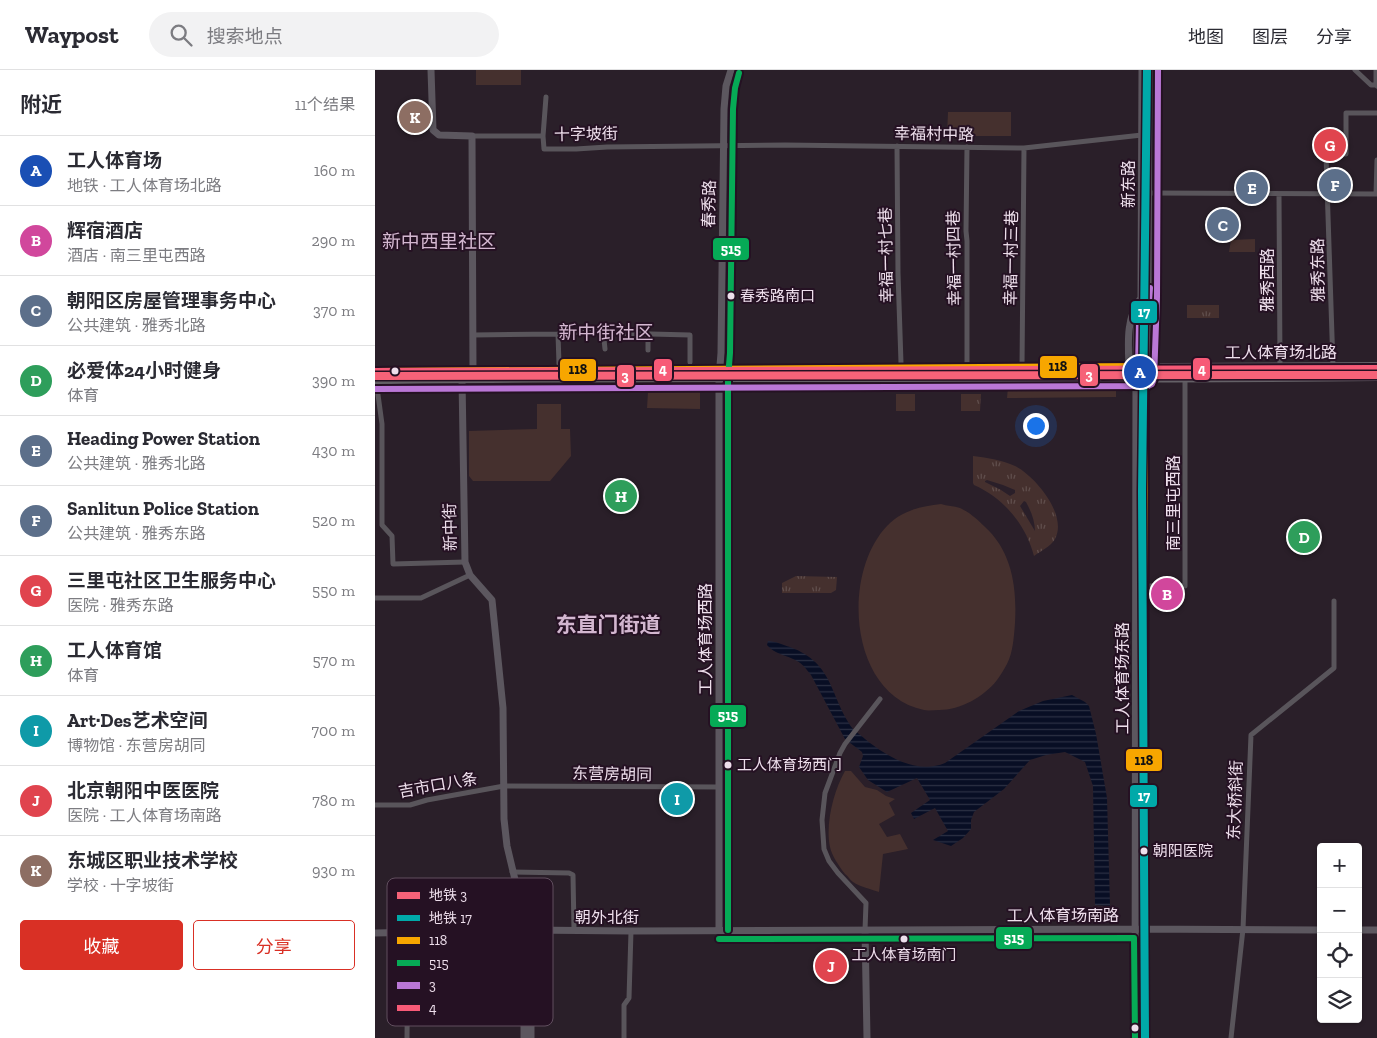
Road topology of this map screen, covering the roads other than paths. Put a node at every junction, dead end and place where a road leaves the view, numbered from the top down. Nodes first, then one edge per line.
1 (431, 70) edge
2 (731, 70) edge
3 (1142, 70) edge
4 (1149, 70) edge
5 (1355, 70) edge
6 (1376, 70) edge
7 (1376, 86) edge
8 (546, 97) dead end
9 (1377, 113) edge
10 (1142, 135) junction
11 (472, 136) junction
12 (543, 136) junction
13 (724, 146) junction
14 (897, 146) junction
15 (967, 148) junction
16 (1024, 148) junction
17 (1377, 160) edge
18 (1149, 193) junction
19 (1279, 194) junction
20 (1328, 194) junction
21 (1376, 194) edge
22 (603, 330) junction
23 (558, 334) junction
24 (648, 334) junction
25 (473, 335) junction
26 (605, 349) dead end
27 (648, 350) dead end
28 (690, 362) dead end
29 (901, 363) dead end
30 (559, 364) dead end
31 (1132, 366) junction
32 (1145, 366) junction
33 (1280, 366) junction
34 (1333, 366) junction
35 (1377, 366) edge
36 (1022, 367) junction
37 (967, 368) junction
38 (720, 369) junction
39 (473, 370) junction
40 (375, 371) edge
41 (1377, 377) edge
42 (719, 378) junction
43 (1136, 378) junction
44 (1145, 378) junction
45 (463, 379) junction
46 (1185, 379) junction
47 (376, 380) edge
48 (465, 562) junction
49 (470, 575) junction
50 (1144, 586) junction
51 (375, 598) edge
52 (1335, 601) dead end
53 (880, 699) dead end
54 (504, 786) junction
55 (719, 787) junction
56 (375, 805) edge
57 (513, 872) junction
58 (514, 878) edge
59 (1139, 929) junction
60 (1243, 929) junction
61 (553, 930) edge
62 (574, 930) junction
63 (719, 930) junction
64 (865, 930) junction
65 (1317, 930) edge
66 (1362, 930) edge
67 (1377, 930) edge
68 (631, 931) junction
69 (624, 1038) edge
70 (867, 1038) edge
71 (1135, 1038) edge
72 (1144, 1038) edge
73 (1231, 1038) edge

1 - 11 street, 十字坡街
2 - 13 street, 春秀路
3 - 10 street, 新东路
4 - 18 street, 新东路
5 - 7 street
6 - 7 street
8 - 12 street
9 - 20 street, 雅秀东路
10 - 16 street, 幸福村中路
10 - 31 street, 新东路
11 - 12 street, 十字坡街
11 - 25 street
12 - 13 street, 十字坡街
13 - 14 street, 幸福村中路
13 - 38 street, 春秀路
14 - 15 street, 幸福村中路
14 - 29 street, 幸福一村七巷
15 - 16 street, 幸福村中路
15 - 37 street, 幸福一村四巷
16 - 36 street, 幸福一村三巷
17 - 21 street
18 - 19 street
18 - 32 street, 新东路
19 - 20 street
19 - 33 street, 雅秀西路
20 - 21 street
20 - 34 street, 雅秀东路
22 - 23 street
22 - 24 street
22 - 26 street
23 - 25 street
23 - 30 street
24 - 27 street
24 - 28 street
25 - 39 street
31 - 32 main road, 工人体育场北路
31 - 36 main road, 工人体育场北路
31 - 43 street, 工人体育场东路
32 - 33 main road, 工人体育场北路
32 - 44 street, 新东路
33 - 34 main road, 工人体育场北路
34 - 35 main road, 工人体育场北路
36 - 37 main road, 工人体育场北路
37 - 38 main road, 工人体育场北路
38 - 39 main road, 工人体育场北路
38 - 42 street, 春秀路
39 - 40 main road, 工人体育场北路
41 - 46 main road, 工人体育场北路
42 - 43 main road, 工人体育场北路
42 - 45 main road, 工人体育场北路
42 - 55 street, 工人体育场西路
43 - 44 main road, 工人体育场北路
43 - 59 street, 工人体育场东路
44 - 46 main road, 工人体育场北路
44 - 50 street, 工人体育场东路
45 - 47 main road, 工人体育场北路
45 - 48 street, 新中街
46 - 50 street, 南三里屯西路
47 - 48 street
48 - 49 street, 新中街
49 - 51 street
49 - 54 street, 新中街
50 - 59 street, 工人体育场东路
52 - 60 street, 东大桥斜街
53 - 64 street
54 - 55 street, 东营房胡同
54 - 56 street, 吉市口八条
54 - 57 street, 新中街
55 - 63 street, 工人体育场西路
57 - 58 street, 新中街
57 - 62 street
59 - 60 street, 工人体育场南路
59 - 64 street, 工人体育场南路
59 - 71 street, 工人体育场东路
59 - 72 street, 工人体育场东路
60 - 65 street, 工人体育场南路
60 - 73 street, 东大桥斜街
61 - 62 street, 朝外北街
62 - 68 street, 朝外北街
63 - 64 street, 工人体育场南路
63 - 68 street, 朝外北街
64 - 70 street
66 - 67 street
68 - 69 street

